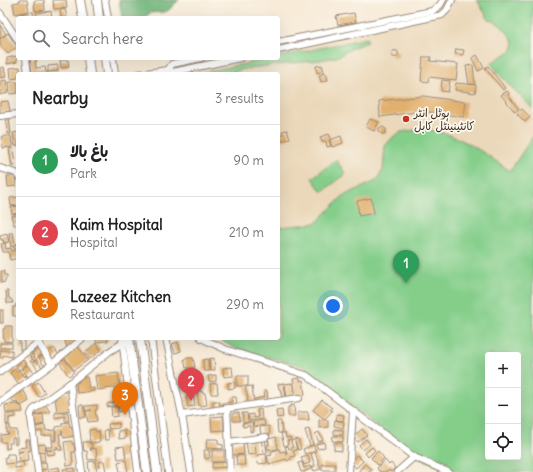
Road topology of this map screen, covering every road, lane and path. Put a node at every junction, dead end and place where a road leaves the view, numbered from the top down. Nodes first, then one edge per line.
1 (80, 0) edge
2 (97, 0) edge
3 (105, 0) edge
4 (443, 0) edge
5 (452, 0) edge
6 (0, 13) edge
7 (83, 16) edge
8 (99, 16) edge
9 (108, 16) edge
10 (382, 21) junction
11 (384, 28) junction
12 (16, 37) edge
13 (280, 42) edge
14 (280, 50) edge
15 (26, 60) edge
16 (88, 60) edge
17 (105, 60) edge
18 (113, 60) edge
19 (191, 60) edge
20 (230, 60) edge
21 (168, 70) junction
22 (28, 72) edge
23 (90, 72) edge
24 (107, 72) edge
25 (115, 72) edge
26 (153, 72) edge
27 (173, 72) edge
28 (173, 72) edge
29 (16, 114) edge
30 (0, 116) edge
31 (0, 168) edge
32 (16, 173) edge
33 (39, 340) edge
34 (81, 340) edge
35 (125, 340) edge
36 (126, 340) edge
37 (126, 340) edge
38 (140, 340) edge
39 (151, 340) edge
40 (166, 340) edge
41 (205, 340) edge
42 (52, 364) junction
43 (0, 372) edge
44 (70, 383) junction
45 (299, 398) dead end
46 (0, 402) edge
47 (149, 407) junction
48 (227, 408) junction
49 (139, 409) junction
50 (353, 411) junction
51 (182, 415) junction
52 (266, 437) dead end
53 (229, 442) junction
54 (414, 457) junction
55 (38, 472) edge
56 (82, 472) edge
57 (138, 472) edge
58 (147, 472) edge
59 (157, 472) edge
60 (168, 472) edge
61 (191, 472) edge
62 (230, 472) edge
63 (349, 472) edge
64 (397, 472) edge
65 (448, 472) edge

1 - 7 main road
2 - 8 main road
3 - 9 street
4 - 10 street
5 - 11 street
6 - 12 street
10 - 11 street
10 - 13 street
11 - 14 street
15 - 22 street
16 - 23 main road
17 - 24 main road
18 - 25 street
19 - 21 street
20 - 28 street
21 - 26 street
21 - 27 street
29 - 30 street
31 - 32 street
33 - 42 street
33 - 43 street
34 - 42 street
35 - 44 street
36 - 49 main road
37 - 57 street
38 - 47 main road
39 - 60 street
40 - 51 street
41 - 50 street
42 - 46 street
44 - 55 street
44 - 56 street
45 - 48 street
47 - 49 main road
47 - 59 main road
48 - 51 street
48 - 53 street
49 - 58 main road
50 - 54 street
50 - 63 street
51 - 61 street
52 - 53 street
53 - 62 street
54 - 64 street
54 - 65 street

